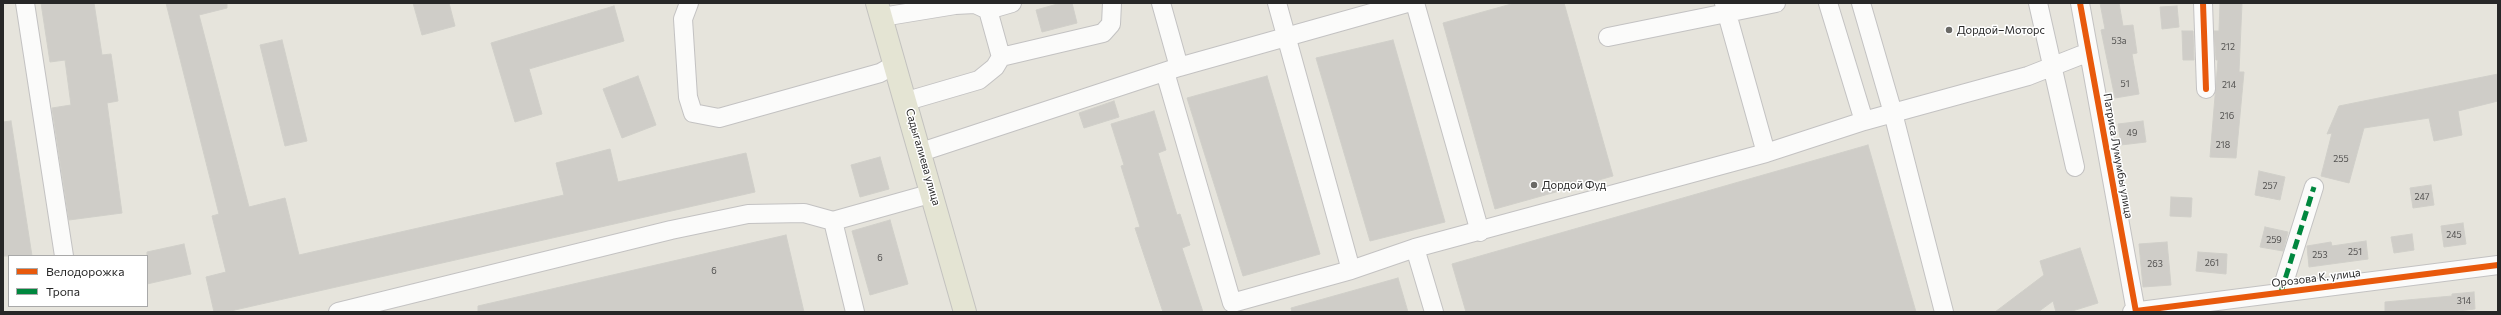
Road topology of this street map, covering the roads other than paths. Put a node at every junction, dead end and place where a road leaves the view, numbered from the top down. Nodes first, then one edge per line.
1 (24, 3) edge
2 (689, 3) edge
3 (1012, 3) edge
4 (1112, 3) edge
5 (1162, 3) edge
6 (1277, 3) edge
7 (1407, 3) edge
8 (1414, 3) edge
9 (1776, 3) edge
10 (1828, 3) edge
11 (1861, 3) edge
12 (2038, 3) edge
13 (2080, 3) edge
14 (2203, 3) edge
15 (1725, 8) edge
16 (880, 10) edge
17 (988, 10) junction
18 (1285, 36) junction
19 (1608, 37) dead end
20 (2089, 52) junction
21 (1001, 57) junction
22 (896, 64) junction
23 (2052, 67) junction
24 (1172, 69) junction
25 (2206, 89) dead end
26 (907, 101) junction
27 (1893, 113) junction
28 (1864, 121) junction
29 (921, 152) junction
30 (1766, 153) junction
31 (2075, 167) dead end
32 (2314, 186) dead end
33 (933, 193) junction
34 (833, 221) junction
35 (1480, 232) junction
36 (1415, 248) junction
37 (64, 255) edge
38 (2498, 265) edge
39 (1350, 270) junction
40 (2281, 292) junction
41 (1233, 307) edge
42 (338, 312) edge
43 (855, 312) edge
44 (965, 312) edge
45 (1434, 312) edge
46 (1944, 312) edge
47 (2134, 312) edge

1 - 37 street
2 - 22 street
3 - 17 street
4 - 21 street
5 - 24 street
6 - 18 street
7 - 18 street
8 - 35 street
9 - 15 street
10 - 28 street
11 - 27 street
12 - 23 street
13 - 20 street, Патриса Лумумбы улица
14 - 25 street
15 - 19 street
15 - 30 street
16 - 17 street
16 - 22 main road, Садыгалиева улица
17 - 21 street
18 - 24 street
18 - 39 street
20 - 23 street
20 - 47 street, Патриса Лумумбы улица
21 - 26 street
22 - 26 main road, Садыгалиева улица
23 - 27 street
23 - 31 street
24 - 29 street
24 - 41 street
26 - 29 main road, Садыгалиева улица
27 - 28 street
27 - 46 street
28 - 30 street
29 - 33 main road, Садыгалиева улица
30 - 35 street
32 - 40 street
33 - 34 street
33 - 44 main road, Садыгалиева улица
34 - 42 street
34 - 43 street
35 - 36 street
36 - 39 street
36 - 45 street
38 - 40 street, Орозова К. улица
39 - 41 street
40 - 47 street, Орозова К. улица

